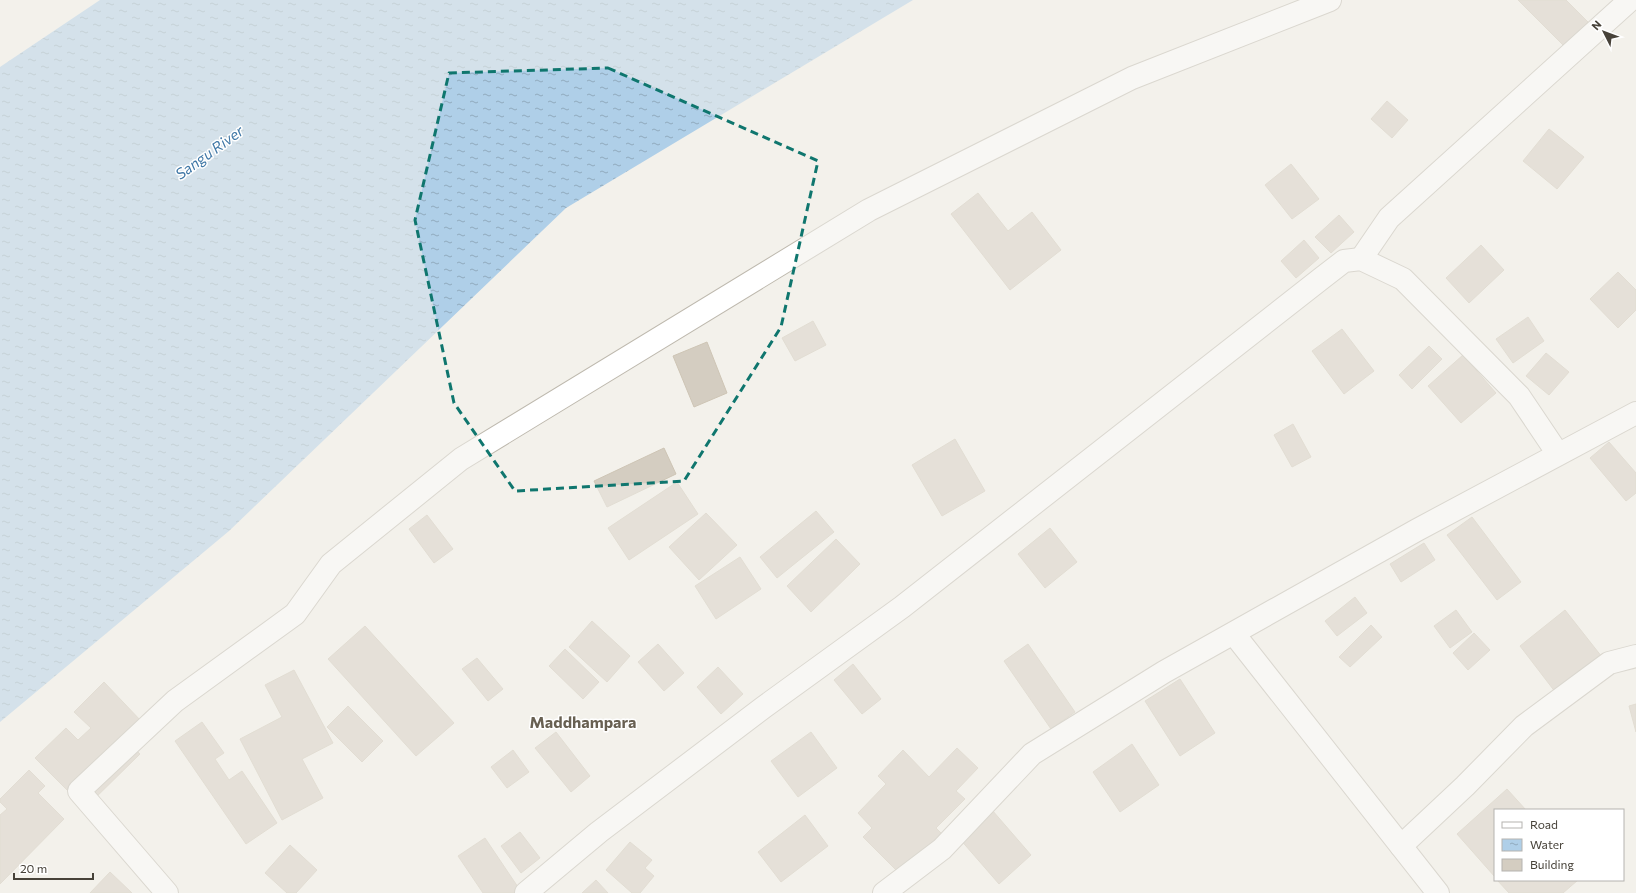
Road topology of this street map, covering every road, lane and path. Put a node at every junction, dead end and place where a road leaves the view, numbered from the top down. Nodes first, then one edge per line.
1 (1330, 0) edge
2 (1630, 0) edge
3 (1360, 259) junction
4 (1636, 413) edge
5 (1558, 454) junction
6 (1234, 634) junction
7 (1636, 656) edge
8 (1402, 846) junction
9 (167, 893) edge
10 (526, 893) edge
11 (884, 893) edge
12 (1438, 893) edge

1 - 9 street
2 - 3 street
3 - 5 street
3 - 10 street
4 - 5 street
5 - 6 street
6 - 8 street
6 - 11 street
7 - 8 street
8 - 12 street

